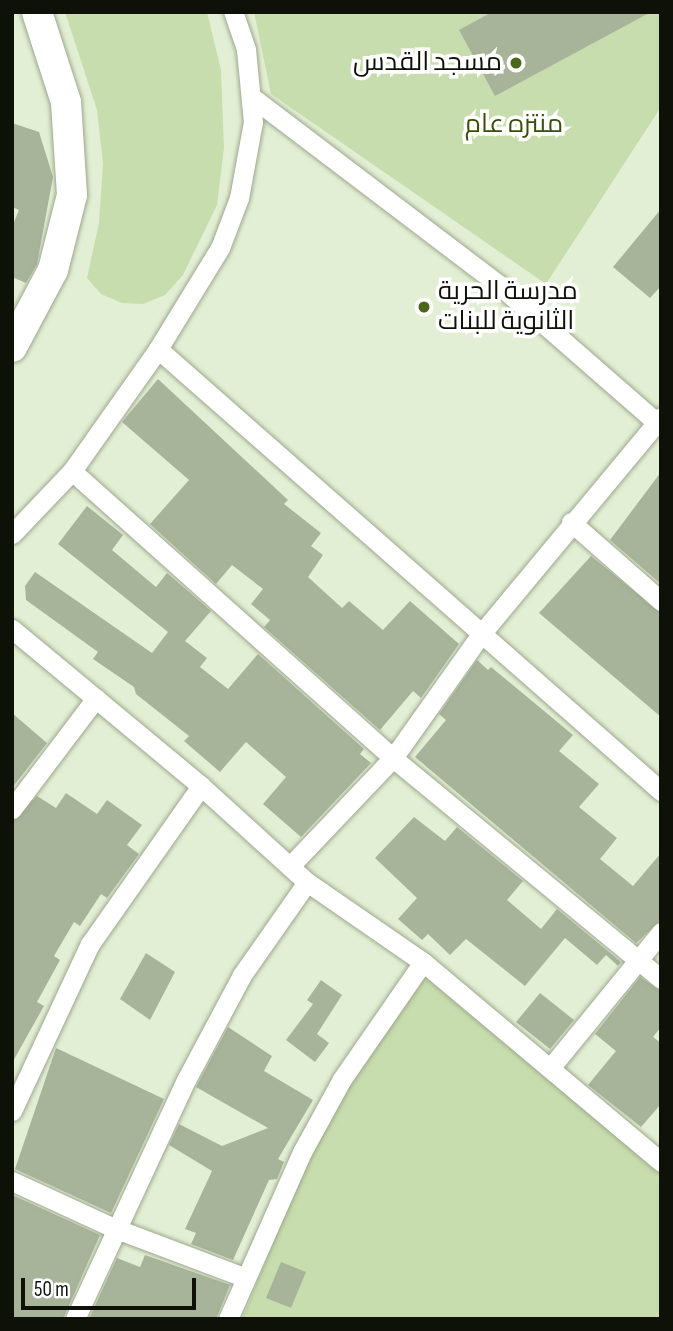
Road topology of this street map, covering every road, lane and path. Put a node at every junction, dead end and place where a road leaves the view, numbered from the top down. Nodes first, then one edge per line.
1 (37, 12) edge
2 (233, 12) edge
3 (253, 98) junction
4 (12, 347) edge
5 (158, 349) junction
6 (658, 419) edge
7 (72, 471) junction
8 (571, 522) junction
9 (12, 534) edge
10 (661, 601) edge
11 (12, 629) edge
12 (481, 635) junction
13 (96, 698) junction
14 (393, 758) junction
15 (201, 786) junction
16 (661, 791) edge
17 (12, 809) edge
18 (291, 865) junction
19 (307, 882) junction
20 (661, 932) edge
21 (639, 960) junction
22 (423, 962) junction
23 (661, 979) edge
24 (551, 1068) junction
25 (12, 1111) edge
26 (661, 1162) edge
27 (12, 1181) edge
28 (114, 1228) junction
29 (246, 1278) junction
30 (75, 1319) edge
31 (228, 1319) edge

1 - 4 main road
2 - 3 street
3 - 5 street
3 - 6 street
5 - 7 street
5 - 12 street
6 - 8 street
7 - 9 street
7 - 14 street
8 - 10 street
8 - 12 street
11 - 13 street
12 - 14 street
12 - 16 street
13 - 15 street
13 - 17 street
14 - 18 street
14 - 21 street
15 - 18 street
15 - 25 street
18 - 19 street
19 - 22 street
19 - 28 street
20 - 21 street
21 - 23 street
21 - 24 street
22 - 24 street
22 - 29 street
24 - 26 street
27 - 28 street
28 - 29 street
28 - 30 street
29 - 31 street

